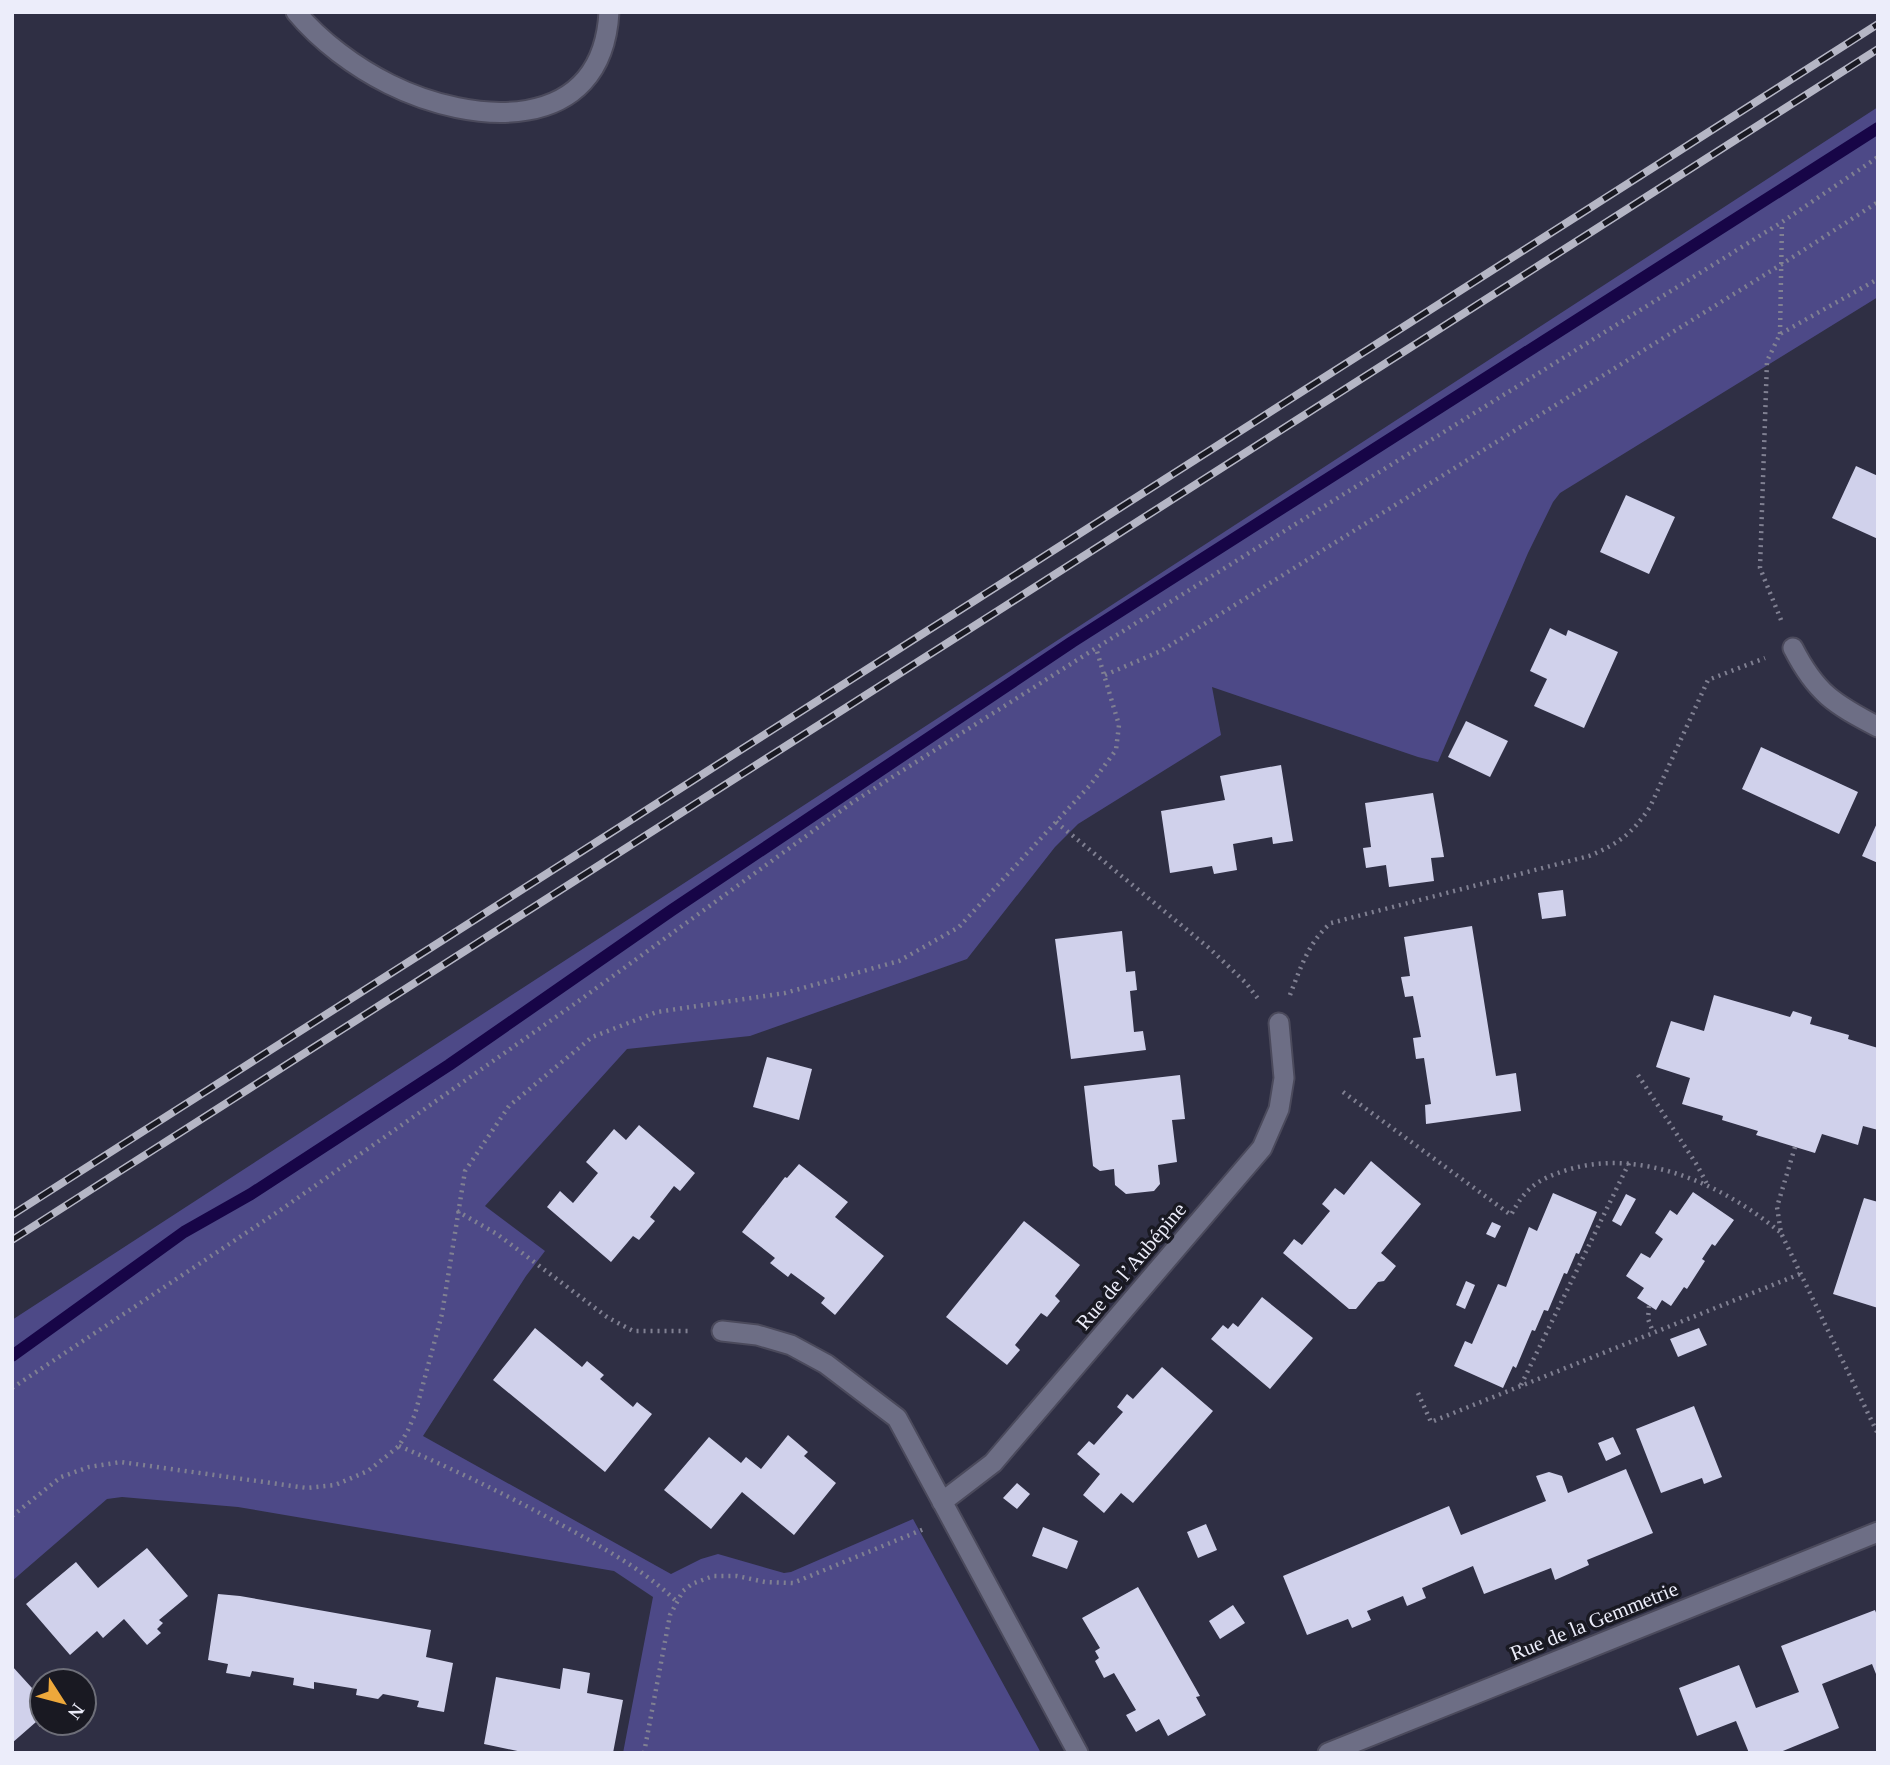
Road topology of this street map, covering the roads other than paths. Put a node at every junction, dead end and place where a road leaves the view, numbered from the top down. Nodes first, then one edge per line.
1 (296, 12) edge
2 (609, 12) edge
3 (1793, 648) road end
4 (1878, 727) edge
5 (1279, 1023) road end
6 (722, 1331) road end
7 (942, 1502) junction
8 (1878, 1532) edge
9 (1078, 1753) edge
10 (1328, 1753) edge

1 - 2 street
3 - 4 street
5 - 7 street, Rue de l’Aubépine
6 - 7 street
7 - 9 street
8 - 10 street, Rue de la Gemmetrie

